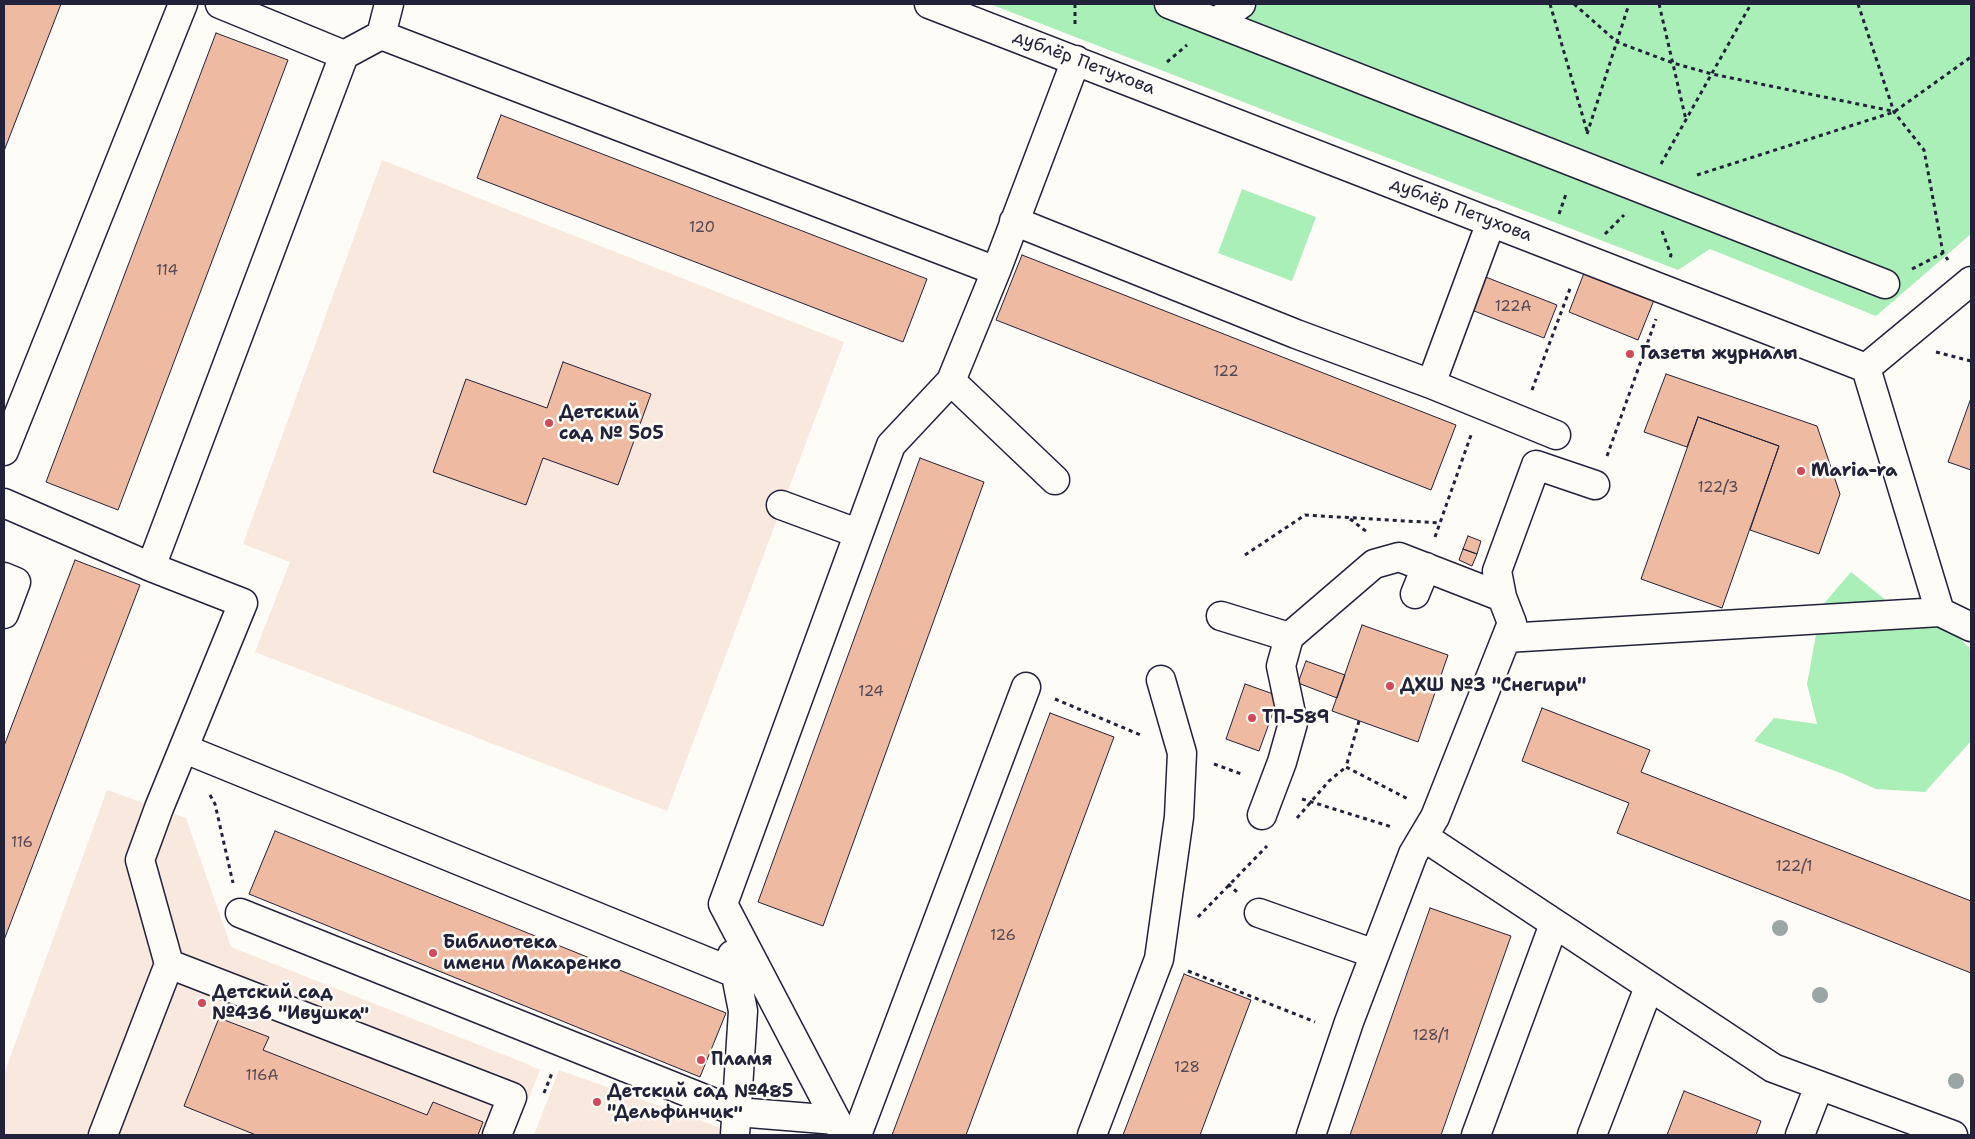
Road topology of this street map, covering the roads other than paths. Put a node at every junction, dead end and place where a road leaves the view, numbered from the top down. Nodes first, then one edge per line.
1 (183, 4) edge
2 (220, 4) edge
3 (929, 4) edge
4 (1241, 4) edge
5 (386, 5) edge
6 (1180, 6) edge
7 (1216, 22) junction
8 (381, 34) junction
9 (344, 55) junction
10 (1076, 60) junction
11 (1014, 220) junction
12 (1491, 222) junction
13 (996, 271) junction
14 (1970, 283) edge
15 (1885, 284) road end
16 (1866, 368) junction
17 (951, 381) junction
18 (1431, 384) junction
19 (4, 451) edge
20 (1536, 465) junction
21 (1056, 480) dead end
22 (1595, 485) road end
23 (4, 503) edge
24 (781, 505) dead end
25 (857, 533) junction
26 (151, 567) junction
27 (1426, 568) junction
28 (4, 576) edge
29 (1415, 594) dead end
30 (1502, 597) junction
31 (1940, 612) junction
32 (4, 614) edge
33 (1222, 616) dead end
34 (1971, 627) edge
35 (1289, 637) junction
36 (1506, 638) junction
37 (1160, 680) dead end
38 (1026, 687) road end
39 (185, 749) junction
40 (1262, 815) dead end
41 (1430, 827) junction
42 (723, 904) junction
43 (240, 913) road end
44 (1259, 913) dead end
45 (1554, 924) junction
46 (1375, 954) junction
47 (169, 964) junction
48 (735, 973) junction
49 (1649, 987) junction
50 (1819, 1086) junction
51 (736, 1124) edge
52 (846, 1130) edge
53 (103, 1135) edge
54 (497, 1135) edge
55 (1092, 1135) edge
56 (1311, 1135) edge
57 (1476, 1135) edge
58 (1592, 1135) edge
59 (1800, 1135) edge
60 (1953, 1135) edge

1 - 19 street
2 - 9 street
3 - 10 street, дублёр Петухова
4 - 7 street
5 - 8 street
6 - 7 street
7 - 15 street
8 - 9 street
8 - 13 street
9 - 26 street
10 - 11 street
10 - 12 street, дублёр Петухова
11 - 13 street
11 - 18 street
12 - 16 street, дублёр Петухова
12 - 18 street
13 - 17 street
14 - 16 street
16 - 31 street
17 - 21 street
17 - 25 street
18 - 20 street
20 - 22 street
20 - 30 street
23 - 26 street
24 - 25 street
25 - 42 street
26 - 39 street
27 - 29 street
27 - 30 street
27 - 35 street
28 - 32 street
30 - 36 street
31 - 34 street
31 - 36 street
33 - 35 street
35 - 40 street
36 - 41 street
37 - 55 street
38 - 52 street
39 - 47 street
39 - 48 street
41 - 45 street
41 - 46 street
42 - 48 street
42 - 52 street
43 - 51 street
44 - 46 street
45 - 49 street
45 - 57 street
46 - 56 street
47 - 53 street
47 - 54 street
48 - 51 street
49 - 50 street
49 - 58 street
50 - 59 street
50 - 60 street
51 - 52 street

